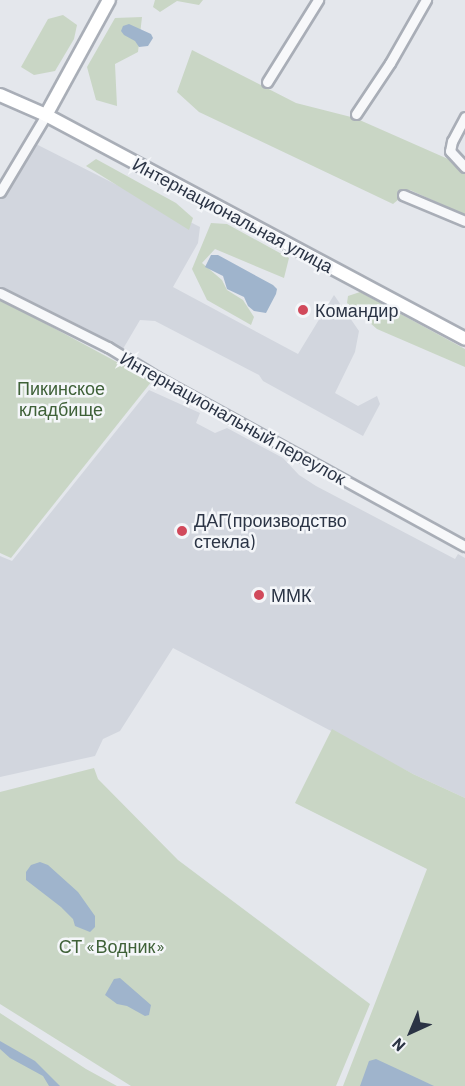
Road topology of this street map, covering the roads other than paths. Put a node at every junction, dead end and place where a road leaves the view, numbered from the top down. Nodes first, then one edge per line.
1 (109, 0) edge
2 (318, 0) edge
3 (426, 0) edge
4 (267, 82) dead end
5 (0, 95) edge
6 (356, 114) dead end
7 (46, 115) junction
8 (465, 117) edge
9 (465, 167) edge
10 (0, 192) edge
11 (403, 195) dead end
12 (465, 221) edge
13 (0, 293) edge
14 (465, 339) edge
15 (465, 546) edge

1 - 7 main road
2 - 4 street
3 - 6 street
5 - 7 main road, Интернациональная улица
7 - 10 street
7 - 14 main road, Интернациональная улица
8 - 9 street
11 - 12 street
13 - 15 street, Интернациональный переулок

